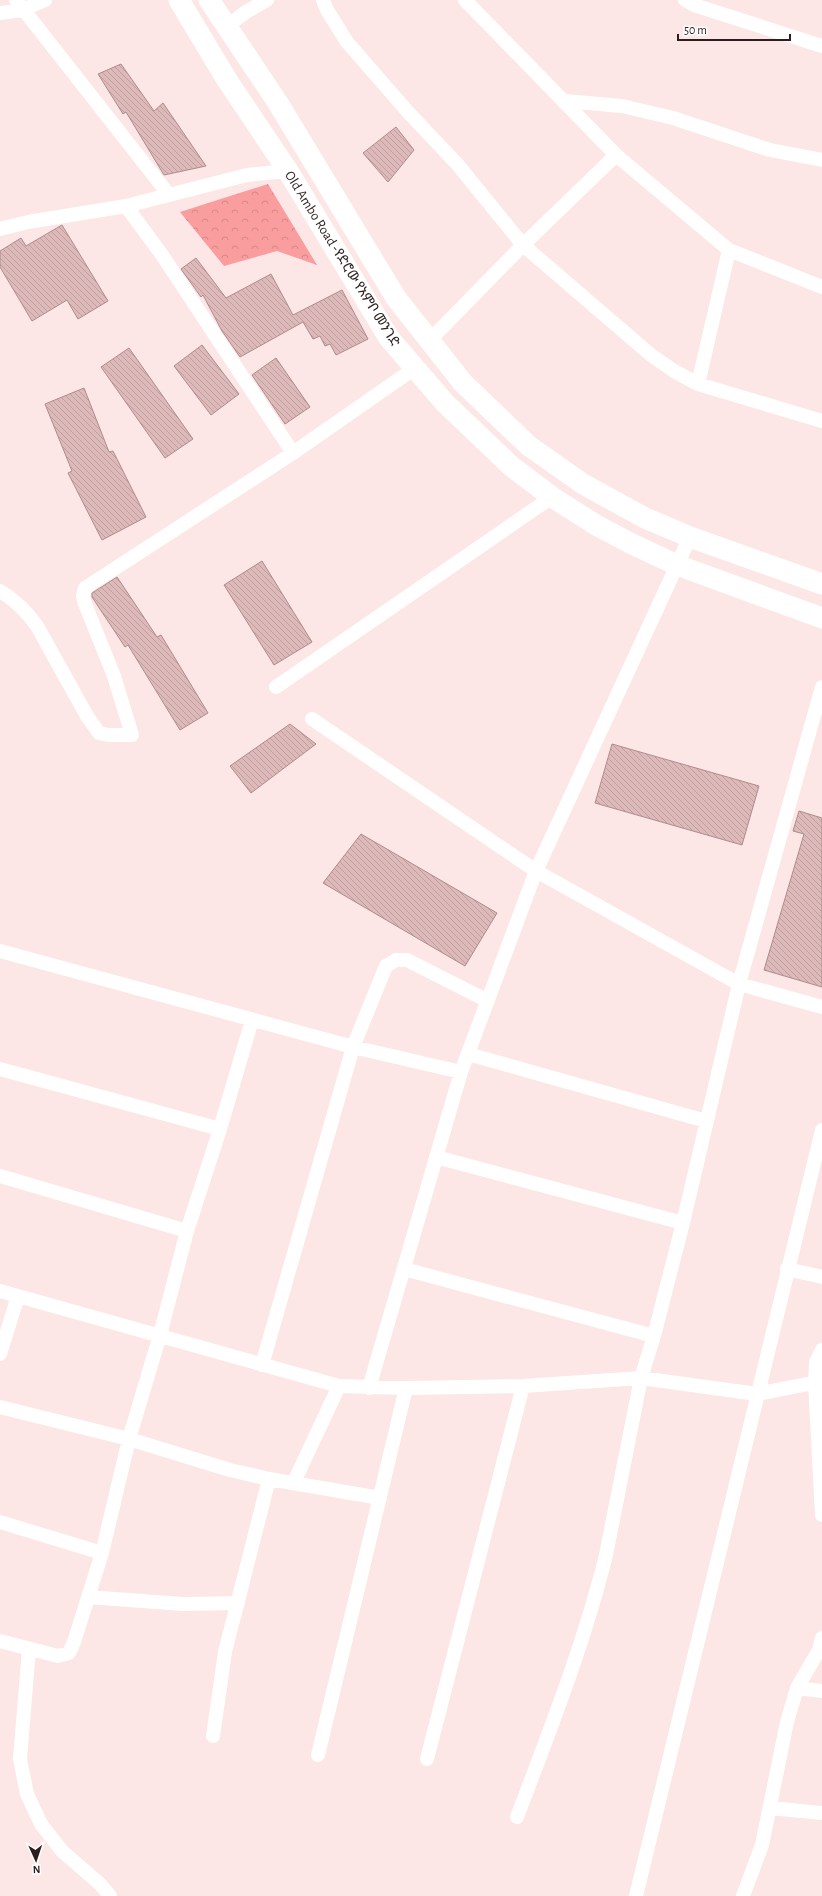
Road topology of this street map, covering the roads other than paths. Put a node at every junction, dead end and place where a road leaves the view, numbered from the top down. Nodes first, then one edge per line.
1 (45, 0) edge
2 (179, 0) edge
3 (210, 0) edge
4 (267, 0) edge
5 (323, 0) edge
6 (465, 0) edge
7 (685, 0) edge
8 (19, 5) edge
9 (0, 13) edge
10 (227, 26) junction
11 (822, 46) edge
12 (565, 101) junction
13 (616, 155) junction
14 (822, 160) edge
15 (288, 172) junction
16 (169, 195) junction
17 (126, 206) junction
18 (0, 229) edge
19 (523, 244) junction
20 (729, 250) junction
21 (822, 286) edge
22 (429, 341) junction
23 (415, 368) junction
24 (698, 384) junction
25 (822, 421) edge
26 (292, 453) junction
27 (552, 497) junction
28 (690, 537) junction
29 (677, 565) junction
30 (822, 584) edge
31 (0, 591) edge
32 (822, 618) edge
33 (276, 687) dead end
34 (822, 687) edge
35 (312, 719) dead end
36 (536, 871) junction
37 (0, 951) edge
38 (739, 984) junction
39 (488, 1000) junction
40 (822, 1007) edge
41 (252, 1020) junction
42 (353, 1047) junction
43 (468, 1054) junction
44 (0, 1069) edge
45 (461, 1072) junction
46 (706, 1121) junction
47 (220, 1129) junction
48 (821, 1138) edge
49 (436, 1157) junction
50 (0, 1176) edge
51 (683, 1223) junction
52 (187, 1231) junction
53 (404, 1269) junction
54 (787, 1269) junction
55 (822, 1277) edge
56 (0, 1291) edge
57 (18, 1296) junction
58 (160, 1335) junction
59 (654, 1336) junction
60 (822, 1350) edge
61 (0, 1354) edge
62 (262, 1365) junction
63 (641, 1378) junction
64 (818, 1382) edge
65 (339, 1386) junction
66 (523, 1386) junction
67 (369, 1388) junction
68 (406, 1388) junction
69 (757, 1394) junction
70 (0, 1407) edge
71 (129, 1439) junction
72 (269, 1479) junction
73 (294, 1482) junction
74 (380, 1498) junction
75 (821, 1498) edge
76 (822, 1515) edge
77 (0, 1522) edge
78 (102, 1553) junction
79 (88, 1597) junction
80 (238, 1604) junction
81 (822, 1638) edge
82 (0, 1641) edge
83 (29, 1648) junction
84 (797, 1688) junction
85 (822, 1691) edge
86 (213, 1736) dead end
87 (318, 1755) dead end
88 (427, 1759) dead end
89 (770, 1808) junction
90 (822, 1813) edge
91 (518, 1817) dead end
92 (110, 1896) edge
93 (636, 1896) edge
94 (743, 1896) edge

1 - 8 street
2 - 15 main road, Old Ambo Road -የድሮው የአምቦ መንገድ
3 - 10 main road, Old Ambo Road -የድሮው የአምቦ መንገድ
4 - 10 street
5 - 19 street
6 - 12 street
7 - 11 street
8 - 9 street
8 - 16 street
10 - 22 main road, Old Ambo Road -የድሮው የአምቦ መንገድ
12 - 13 street
12 - 14 street
13 - 19 street
13 - 20 street
15 - 16 street
15 - 23 main road, Old Ambo Road -የድሮው የአምቦ መንገድ
16 - 17 street
17 - 18 street
17 - 26 street
19 - 22 street
19 - 24 street
20 - 21 street
20 - 24 street
22 - 28 main road, Old Ambo Road -የድሮው የአምቦ መንገድ
23 - 26 street
23 - 27 main road, Old Ambo Road -የድሮው የአምቦ መንገድ
24 - 25 street
26 - 31 street
27 - 29 main road, Old Ambo Road -የድሮው የአምቦ መንገድ
27 - 33 street
28 - 29 street
28 - 30 main road, Old Ambo Road -የድሮው የአምቦ መንገድ
29 - 32 main road, Old Ambo Road -የድሮው የአምቦ መንገድ
29 - 36 street
34 - 38 street
35 - 36 street
36 - 38 street
36 - 39 street
37 - 41 street
38 - 40 street
38 - 46 street
39 - 42 street
39 - 43 street
41 - 42 street
41 - 47 street
42 - 45 street
42 - 62 street
43 - 45 street
43 - 46 street
44 - 47 street
45 - 49 street
46 - 51 street
47 - 52 street
48 - 54 street
49 - 51 street
49 - 53 street
50 - 52 street
51 - 59 street
52 - 58 street
53 - 59 street
53 - 67 street
54 - 55 street
54 - 69 street
56 - 57 street
57 - 58 street
57 - 61 street
58 - 62 street
58 - 71 street
59 - 63 street
60 - 64 street
62 - 65 street
63 - 66 street
63 - 69 street
63 - 91 street
64 - 69 street
64 - 75 street
65 - 67 street
65 - 73 street
66 - 68 street
66 - 88 street
67 - 68 street
68 - 74 street
69 - 93 street
70 - 71 street
71 - 72 street
71 - 78 street
72 - 73 street
72 - 80 street
73 - 74 street
74 - 87 street
75 - 76 street
77 - 78 street
78 - 79 street
79 - 80 street
79 - 83 street
80 - 86 street
81 - 84 street
82 - 83 street
83 - 92 street
84 - 85 street
84 - 89 street
89 - 90 street
89 - 94 street

